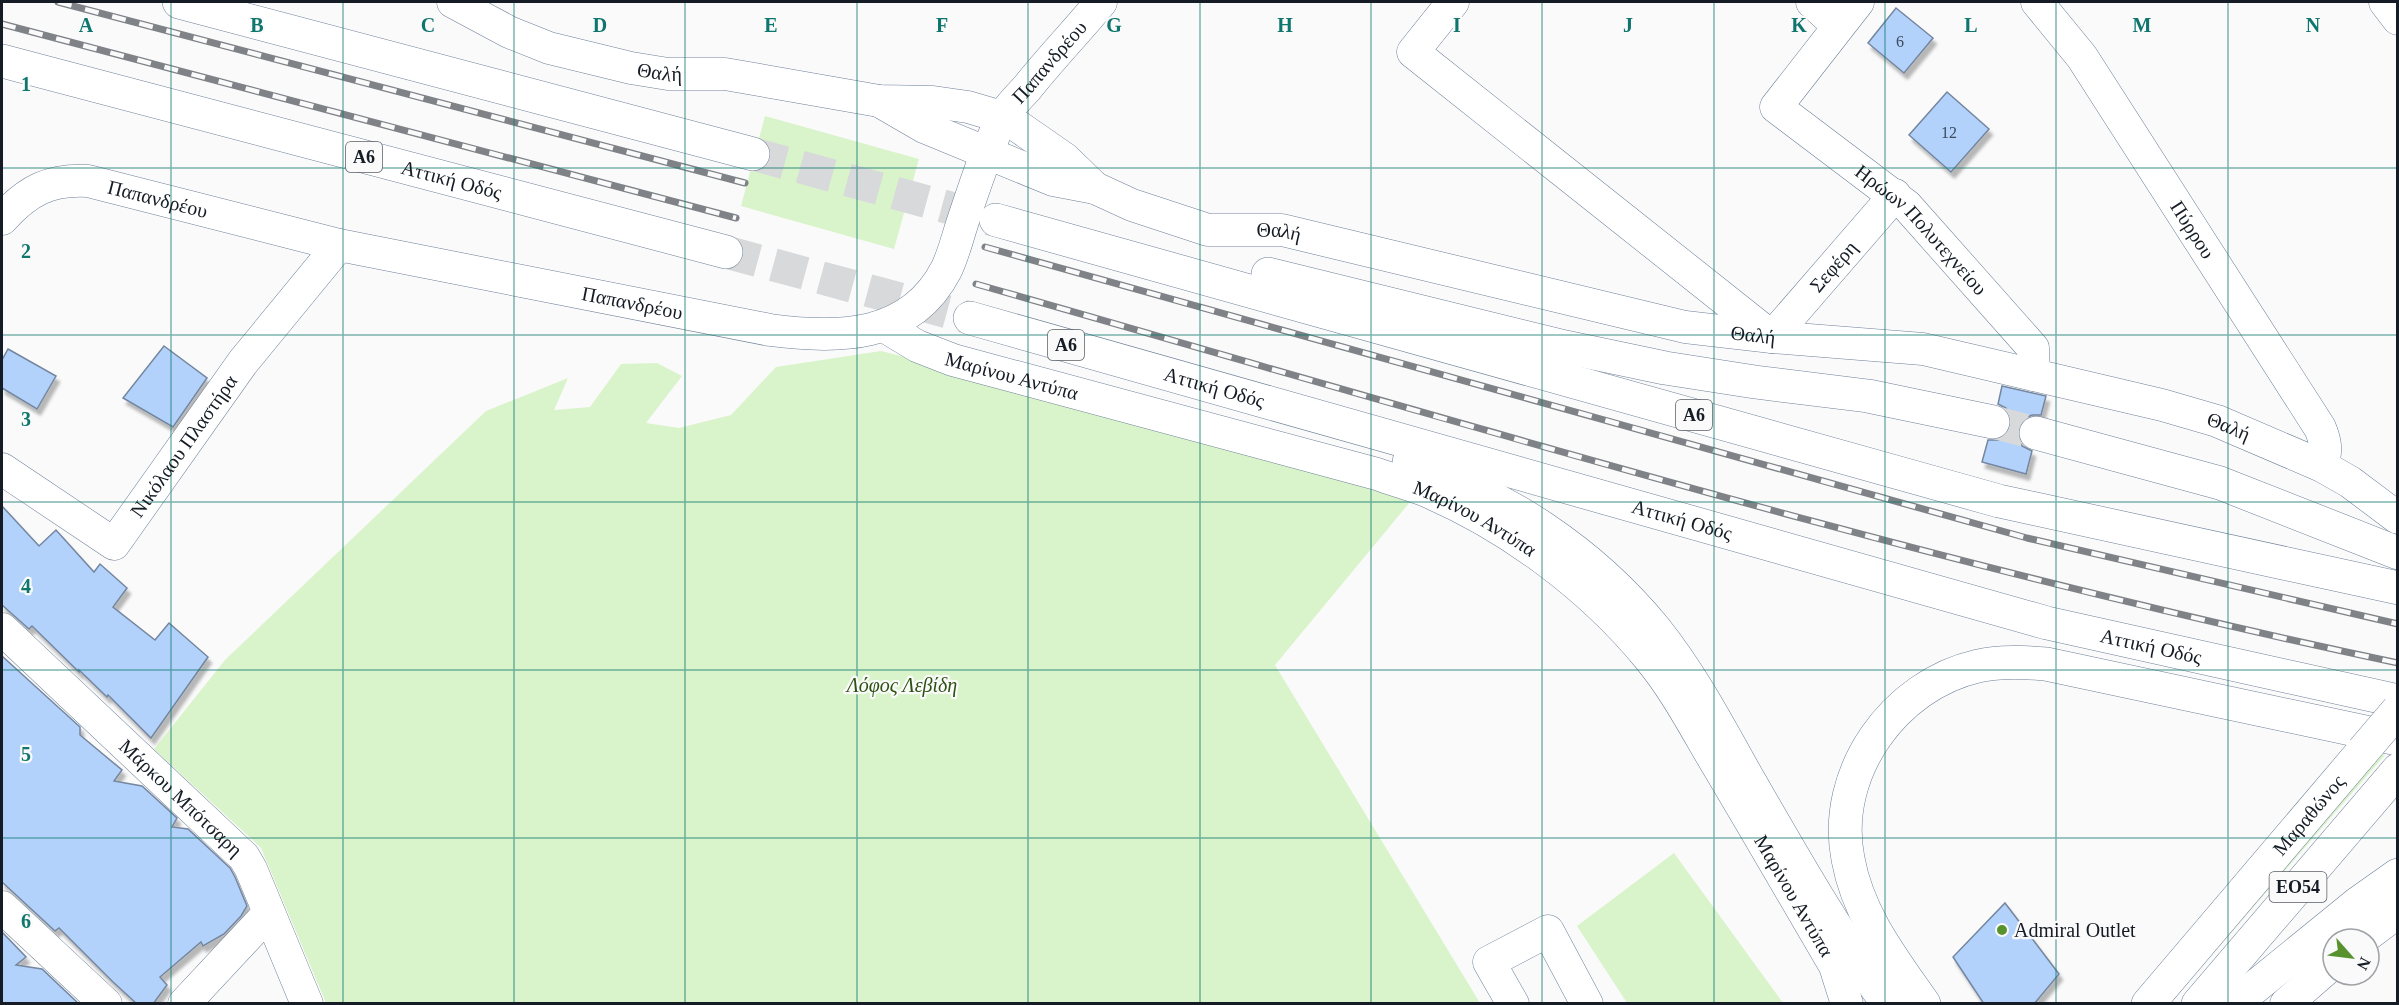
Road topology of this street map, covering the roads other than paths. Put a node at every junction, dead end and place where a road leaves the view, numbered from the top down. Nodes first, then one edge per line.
1 (179, 2) edge
2 (193, 2) edge
3 (453, 2) edge
4 (1453, 2) edge
5 (1812, 2) edge
6 (1858, 2) edge
7 (2037, 2) edge
8 (2385, 2) edge
9 (1089, 6) edge
10 (232, 15) junction
11 (2397, 19) edge
12 (1838, 26) junction
13 (2, 61) edge
14 (879, 101) junction
15 (1002, 117) junction
16 (988, 151) junction
17 (753, 154) tunnel mouth
18 (1095, 188) junction
19 (1895, 195) junction
20 (4, 211) edge
21 (339, 245) junction
22 (726, 252) tunnel mouth
23 (969, 318) tunnel mouth
24 (884, 326) junction
25 (1772, 337) junction
26 (1162, 371) junction
27 (2034, 375) junction
28 (1993, 422) tunnel mouth
29 (2036, 433) tunnel mouth
30 (2322, 466) junction
31 (2, 469) edge
32 (2397, 518) edge
33 (2397, 553) edge
34 (2397, 588) edge
35 (2, 629) edge
36 (2397, 701) edge
37 (2397, 710) edge
38 (2397, 739) edge
39 (2397, 770) edge
40 (2397, 875) edge
41 (2, 908) edge
42 (2397, 912) edge
43 (268, 914) junction
44 (2378, 927) edge
45 (2321, 973) edge
46 (106, 1004) edge
47 (184, 1004) edge
48 (307, 1004) edge
49 (1513, 1004) edge
50 (1587, 1004) edge
51 (1847, 1004) edge
52 (1888, 1004) edge
53 (1924, 1004) edge
54 (2148, 1004) edge
55 (2198, 1004) edge
56 (2234, 1004) edge
57 (2286, 1004) edge

1 - 10 main road
2 - 10 main road
3 - 14 street, Θαλή
4 - 25 street
5 - 12 street
6 - 12 street
7 - 30 street, Πύρρου
8 - 11 street
9 - 15 street, Παπανδρέου
10 - 17 main road
12 - 19 street, Ηρώων Πολυτεχνείου
13 - 22 main road, Αττική Οδός / Α6
14 - 15 street, Θαλή
14 - 16 street, Θαλή
15 - 16 street, Παπανδρέου
15 - 18 street, Θαλή
16 - 18 street, Θαλή
16 - 24 street, Παπανδρέου
18 - 25 street, Θαλή
19 - 25 street, Σεφέρη
19 - 27 street, Ηρώων Πολυτεχνείου
20 - 21 street, Παπανδρέου
21 - 24 street, Παπανδρέου
21 - 31 street, Νικόλαου Πλαστήρα
23 - 26 main road, Αττική Οδός / Α6
24 - 51 street, Μαρίνου Αντύπα
25 - 27 street, Θαλή
26 - 36 main road, Αττική Οδός / Α6
26 - 52 main road
27 - 30 street, Θαλή
28 - 34 main road, Α6
29 - 33 main road
30 - 32 street, Θαλή
35 - 43 street, Μάρκου Μπότσαρη
37 - 54 main road, Μαραθώνος / ΕΟ54, bridge
38 - 53 main road
39 - 55 main road, Μαραθώνος / ΕΟ54
40 - 56 main road
41 - 46 street
42 - 44 street
43 - 47 street
43 - 48 street, Μάρκου Μπότσαρη
45 - 57 street
49 - 50 street

